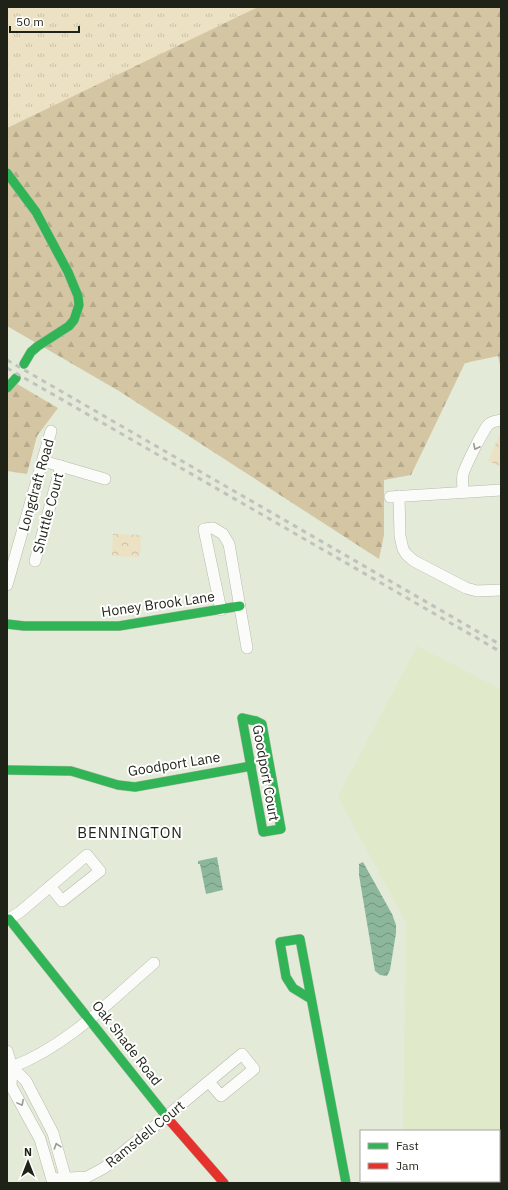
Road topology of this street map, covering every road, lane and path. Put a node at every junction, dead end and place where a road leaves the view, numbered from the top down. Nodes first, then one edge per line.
1 (7, 173) edge
2 (24, 364) dead end
3 (16, 378) dead end
4 (7, 388) edge
5 (501, 420) edge
6 (51, 431) dead end
7 (43, 460) junction
8 (61, 466) junction
9 (105, 479) dead end
10 (501, 490) edge
11 (463, 492) junction
12 (35, 561) dead end
13 (7, 585) edge
14 (501, 590) edge
15 (240, 606) junction
16 (221, 610) junction
17 (7, 624) edge
18 (247, 648) dead end
19 (251, 766) junction
20 (7, 770) edge
21 (50, 886) dead end
22 (8, 920) edge
23 (154, 963) dead end
24 (311, 999) junction
25 (90, 1019) junction
26 (7, 1051) edge
27 (12, 1067) junction
28 (209, 1082) dead end
29 (166, 1116) junction
30 (67, 1180) edge
31 (87, 1180) edge
32 (53, 1181) edge
33 (224, 1183) edge
34 (346, 1183) edge

1 - 2 street
3 - 4 street
5 -> 11 street
6 - 7 street, Longdraft Road
7 - 8 street
7 - 13 street, Longdraft Road
8 - 9 street
8 - 12 street, Shuttle Court
10 - 11 street
11 - 14 street
15 - 16 street, Honey Brook Lane
15 - 16 street
15 - 18 street
16 - 17 street, Honey Brook Lane
19 - 19 street, Goodport Court
19 - 20 street, Goodport Lane
21 - 22 street
22 - 25 street, Oak Shade Road
23 - 25 street
24 - 24 street
24 - 34 street
25 - 27 street
25 - 29 street, Oak Shade Road
26 - 27 street
30 -> 27 street
27 -> 32 street
28 - 29 street, Ramsdell Court
29 - 31 street, Ramsdell Court
29 - 33 street, Oak Shade Road
30 - 31 street, Ramsdell Court
30 - 32 street, Ramsdell Court

